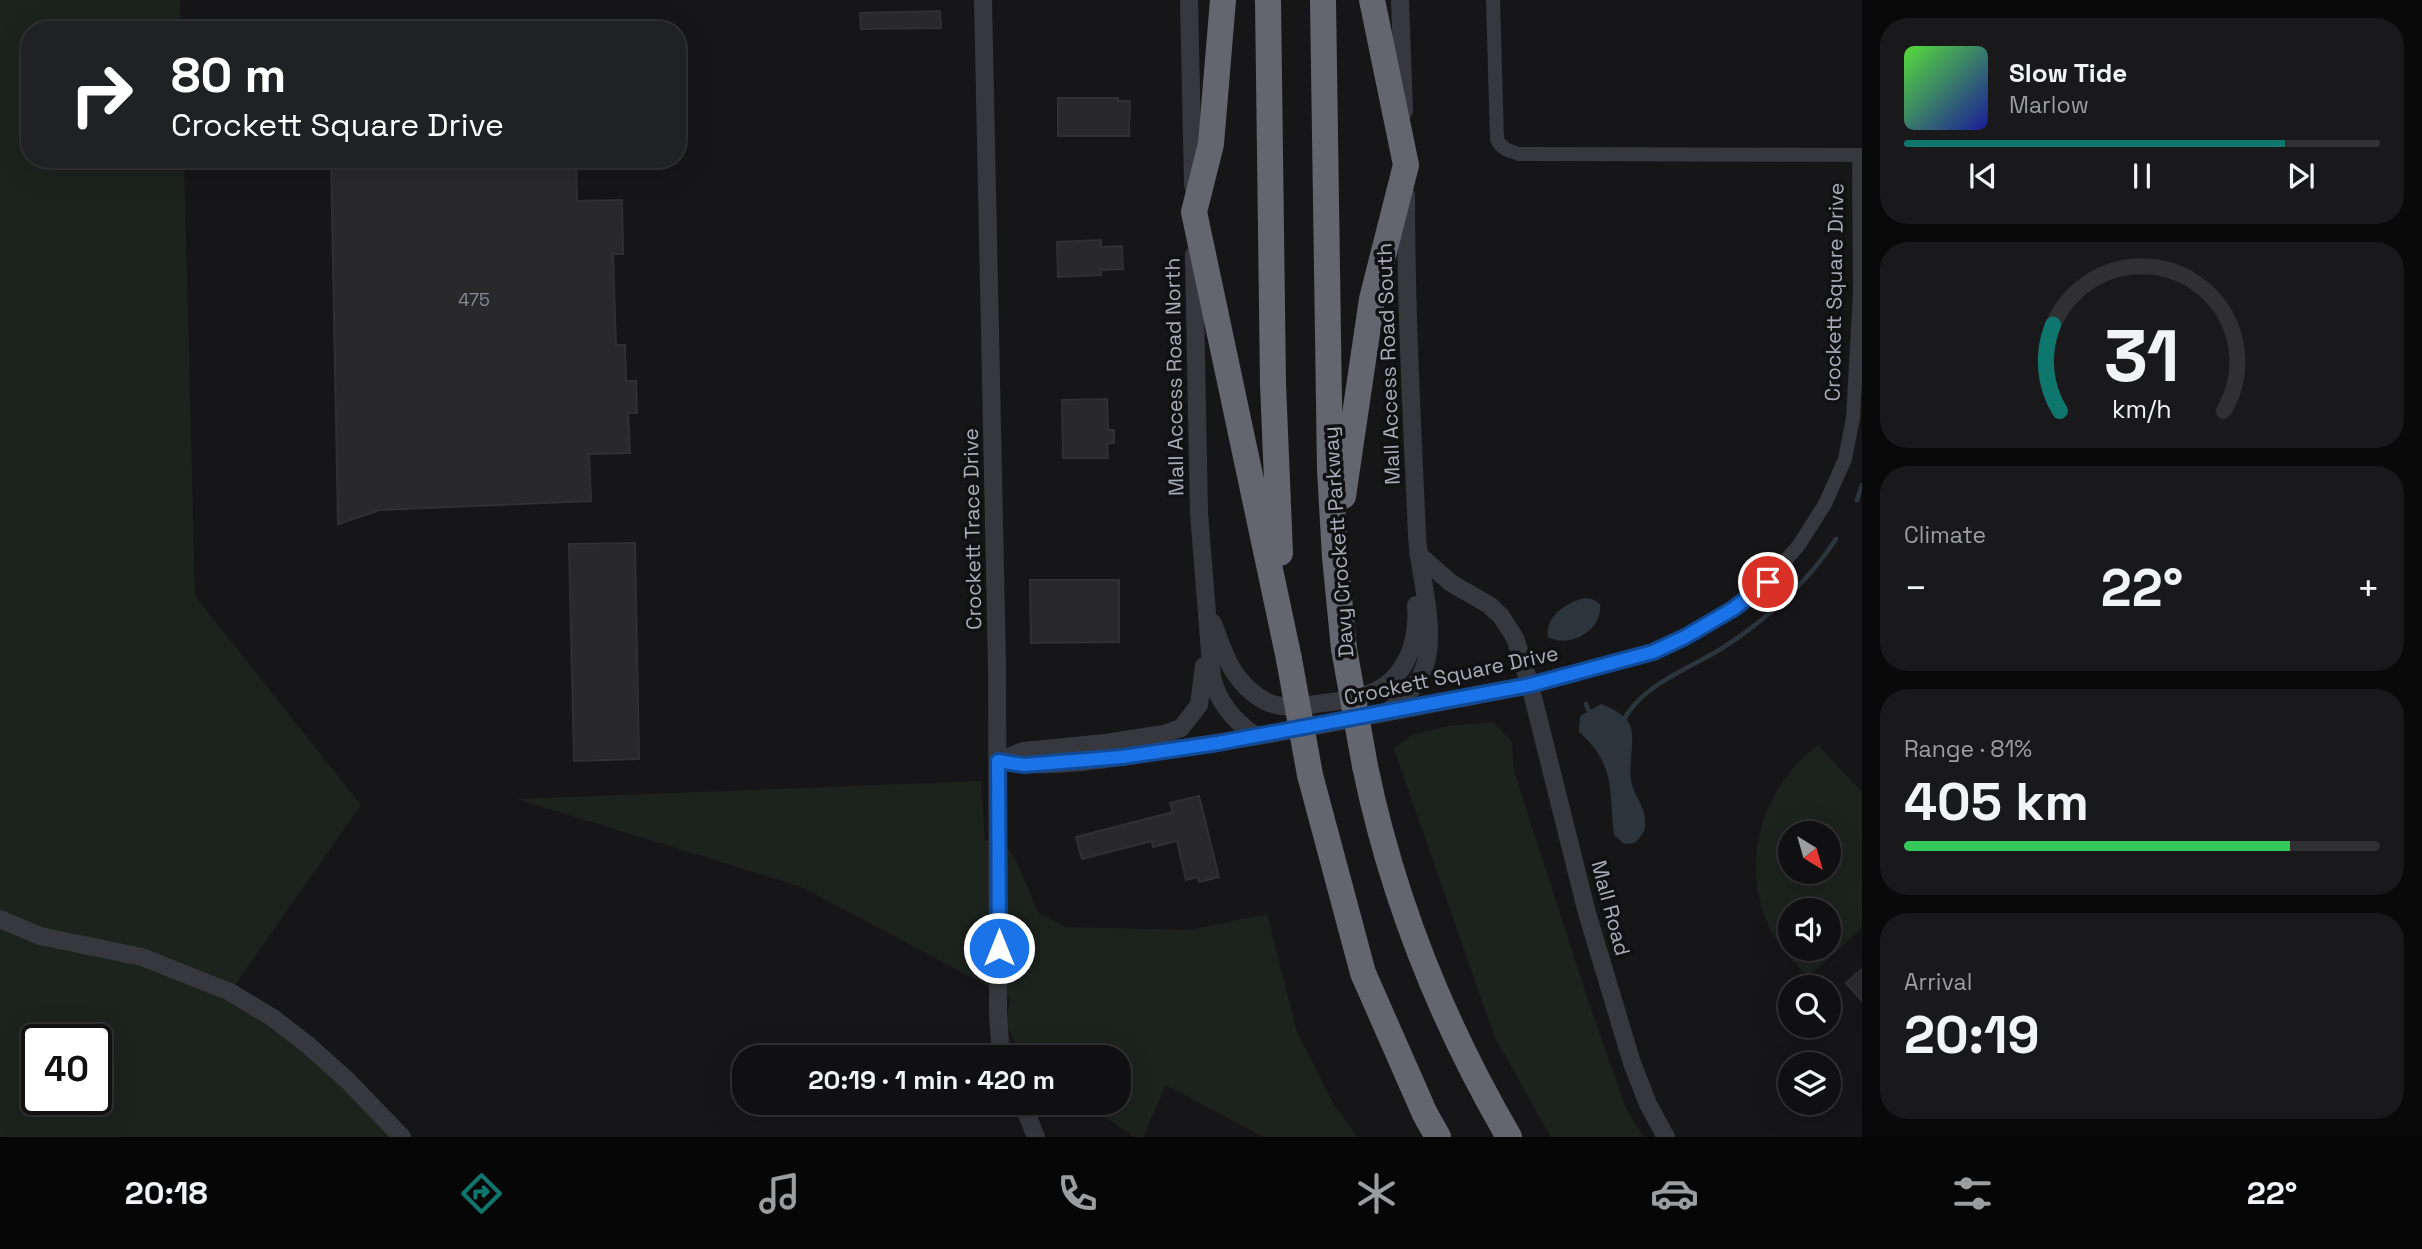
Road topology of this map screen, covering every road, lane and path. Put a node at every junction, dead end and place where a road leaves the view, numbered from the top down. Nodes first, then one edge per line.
1 (983, 0) edge
2 (1189, 0) edge
3 (1223, 0) edge
4 (1268, 0) edge
5 (1323, 0) edge
6 (1372, 0) edge
7 (1400, 0) edge
8 (1493, 0) edge
9 (1861, 155) edge
10 (1406, 165) junction
11 (1194, 212) junction
12 (1418, 554) junction
13 (1335, 557) junction
14 (1204, 597) junction
15 (1289, 659) junction
16 (1530, 685) junction
17 (1388, 711) junction
18 (1256, 736) junction
19 (998, 761) junction
20 (0, 919) edge
21 (1001, 1045) edge
22 (1027, 1115) edge
23 (402, 1137) edge
24 (1036, 1137) edge
25 (1438, 1137) edge
26 (1510, 1137) edge
27 (1666, 1137) edge

1 - 19 street, Crockett Trace Drive
2 - 11 street, Mall Access Road North
3 - 11 highway
4 - 15 highway
5 - 13 highway, Davy Crockett Parkway
6 - 10 highway
7 - 10 street, Mall Access Road South
8 - 9 street
9 - 16 street, Crockett Square Drive
10 - 12 street, Mall Access Road South
10 - 13 highway
11 - 14 street, Mall Access Road North
11 - 15 highway
12 - 14 street
12 - 16 street, Mall Road
12 - 17 street, Mall Access Road South
13 - 26 highway, Davy Crockett Parkway, bridge
14 - 18 street, Mall Access Road North
14 - 19 street
15 - 25 highway, bridge
16 - 17 street, Crockett Square Drive
16 - 27 street, Mall Road
17 - 18 street, Crockett Square Drive
18 - 19 street, Crockett Square Drive
19 - 21 street, Crockett Trace Drive
20 - 23 street
22 - 24 street

